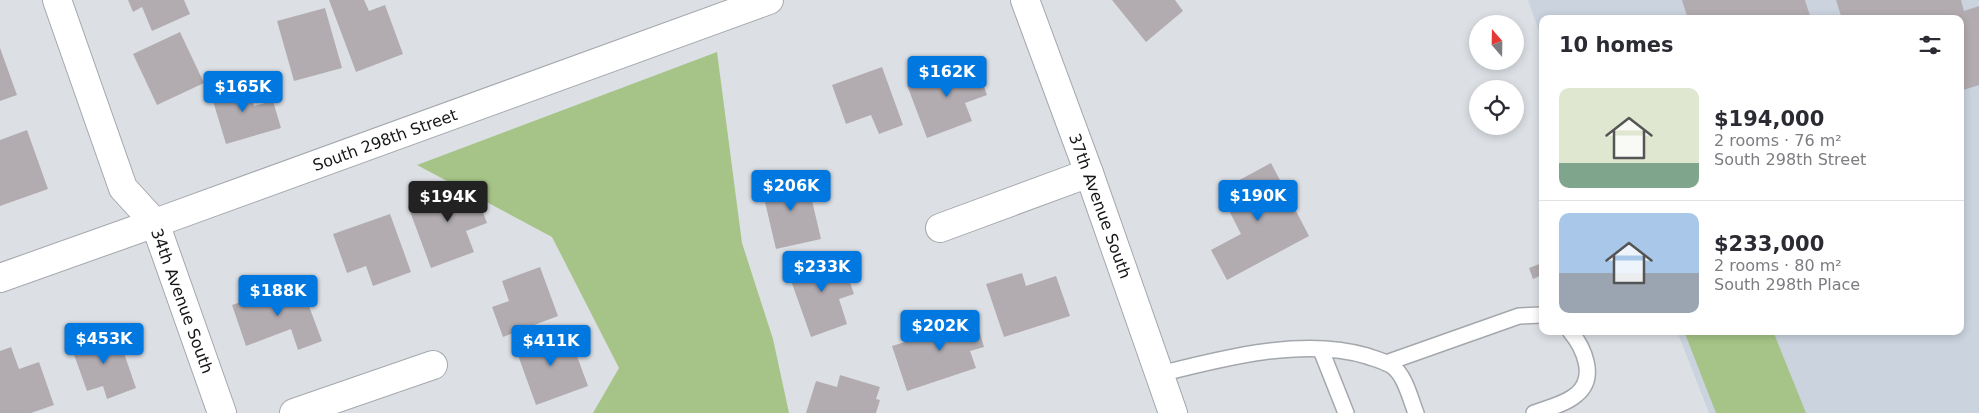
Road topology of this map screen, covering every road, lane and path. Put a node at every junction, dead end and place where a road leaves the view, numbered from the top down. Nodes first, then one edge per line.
1 (57, 0) edge
2 (769, 0) edge
3 (1025, 0) edge
4 (1090, 173) junction
5 (155, 223) junction
6 (940, 228) dead end
7 (0, 278) edge
8 (1539, 315) edge
9 (1573, 335) edge
10 (1321, 350) junction
11 (1386, 363) junction
12 (433, 365) dead end
13 (1160, 374) junction
14 (222, 413) edge
15 (294, 413) edge
16 (1173, 413) edge
17 (1346, 413) edge
18 (1416, 413) edge
19 (1534, 413) edge

1 - 5 street, 34th Avenue South
2 - 5 street, South 298th Street
3 - 4 street, 37th Avenue South
4 - 6 street
4 - 13 street, 37th Avenue South
5 - 7 street, South 298th Street
5 - 14 street, 34th Avenue South
8 - 11 lane
9 - 19 lane
10 - 11 lane
10 - 13 lane
10 - 17 lane
11 - 18 lane
12 - 15 street
13 - 16 street, 37th Avenue South

